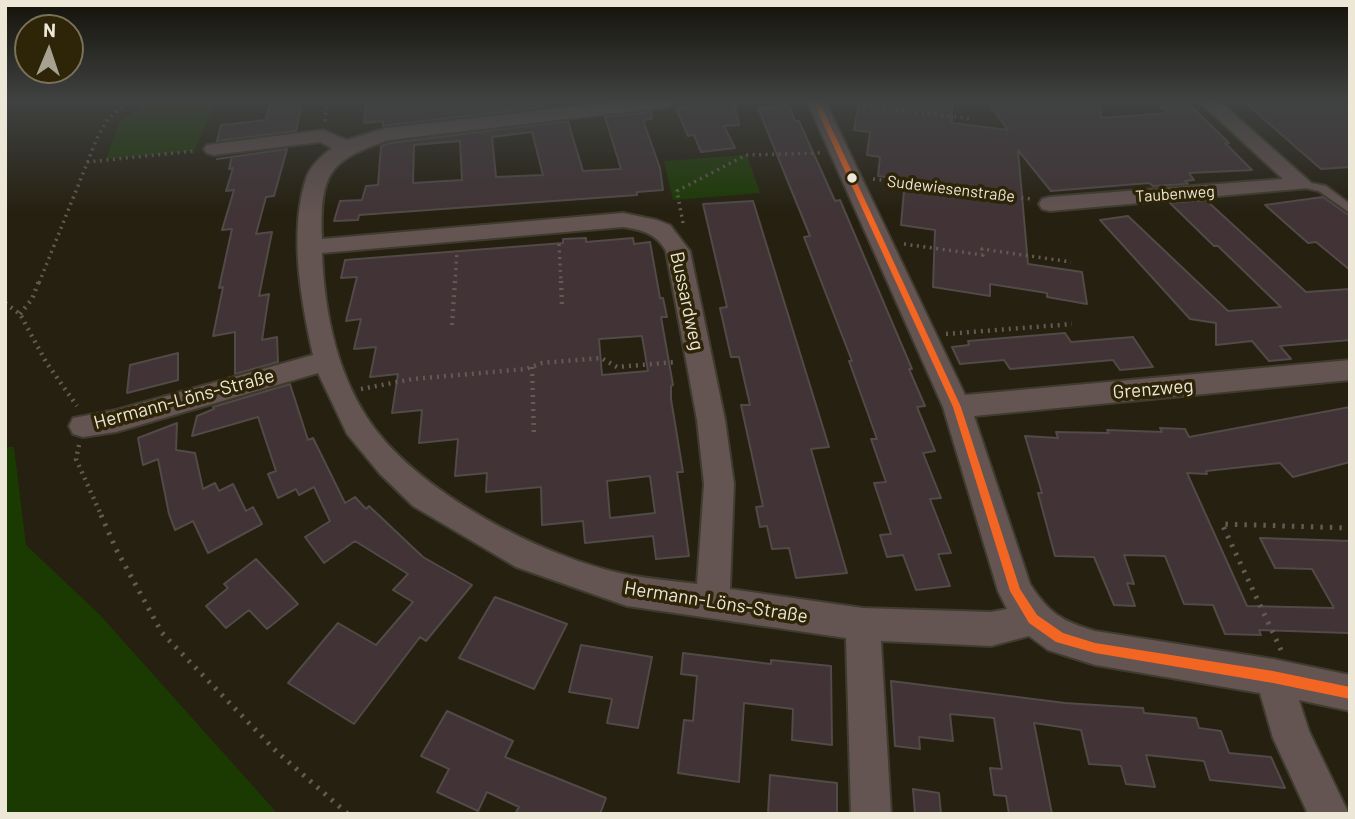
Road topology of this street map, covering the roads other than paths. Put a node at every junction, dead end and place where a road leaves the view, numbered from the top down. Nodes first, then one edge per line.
1 (296, 139) edge
2 (330, 139) edge
3 (370, 139) edge
4 (835, 139) edge
5 (1251, 139) edge
6 (346, 147) junction
7 (214, 149) road end
8 (1301, 184) junction
9 (1050, 204) road end
10 (1350, 210) edge
11 (311, 248) junction
12 (327, 361) junction
13 (1350, 370) edge
14 (957, 407) junction
15 (83, 426) road end
16 (713, 604) junction
17 (1033, 619) junction
18 (863, 624) junction
19 (1285, 680) junction
20 (1350, 693) edge
21 (871, 814) edge
22 (1329, 814) edge

1 - 7 street
2 - 6 street
3 - 6 street
4 - 14 street, Sudewiesenstraße
5 - 8 street
6 - 11 street, Hermann-Löns-Straße
8 - 9 street, Taubenweg
8 - 10 lane
11 - 12 street, Hermann-Löns-Straße
11 - 16 street, Bussardweg
12 - 15 street, Hermann-Löns-Straße
12 - 16 street, Hermann-Löns-Straße
13 - 14 street, Grenzweg
14 - 17 street, Sudewiesenstraße
16 - 18 street, Hermann-Löns-Straße
17 - 18 street, Hermann-Löns-Straße
17 - 19 street
18 - 21 street
19 - 20 street
19 - 22 street

